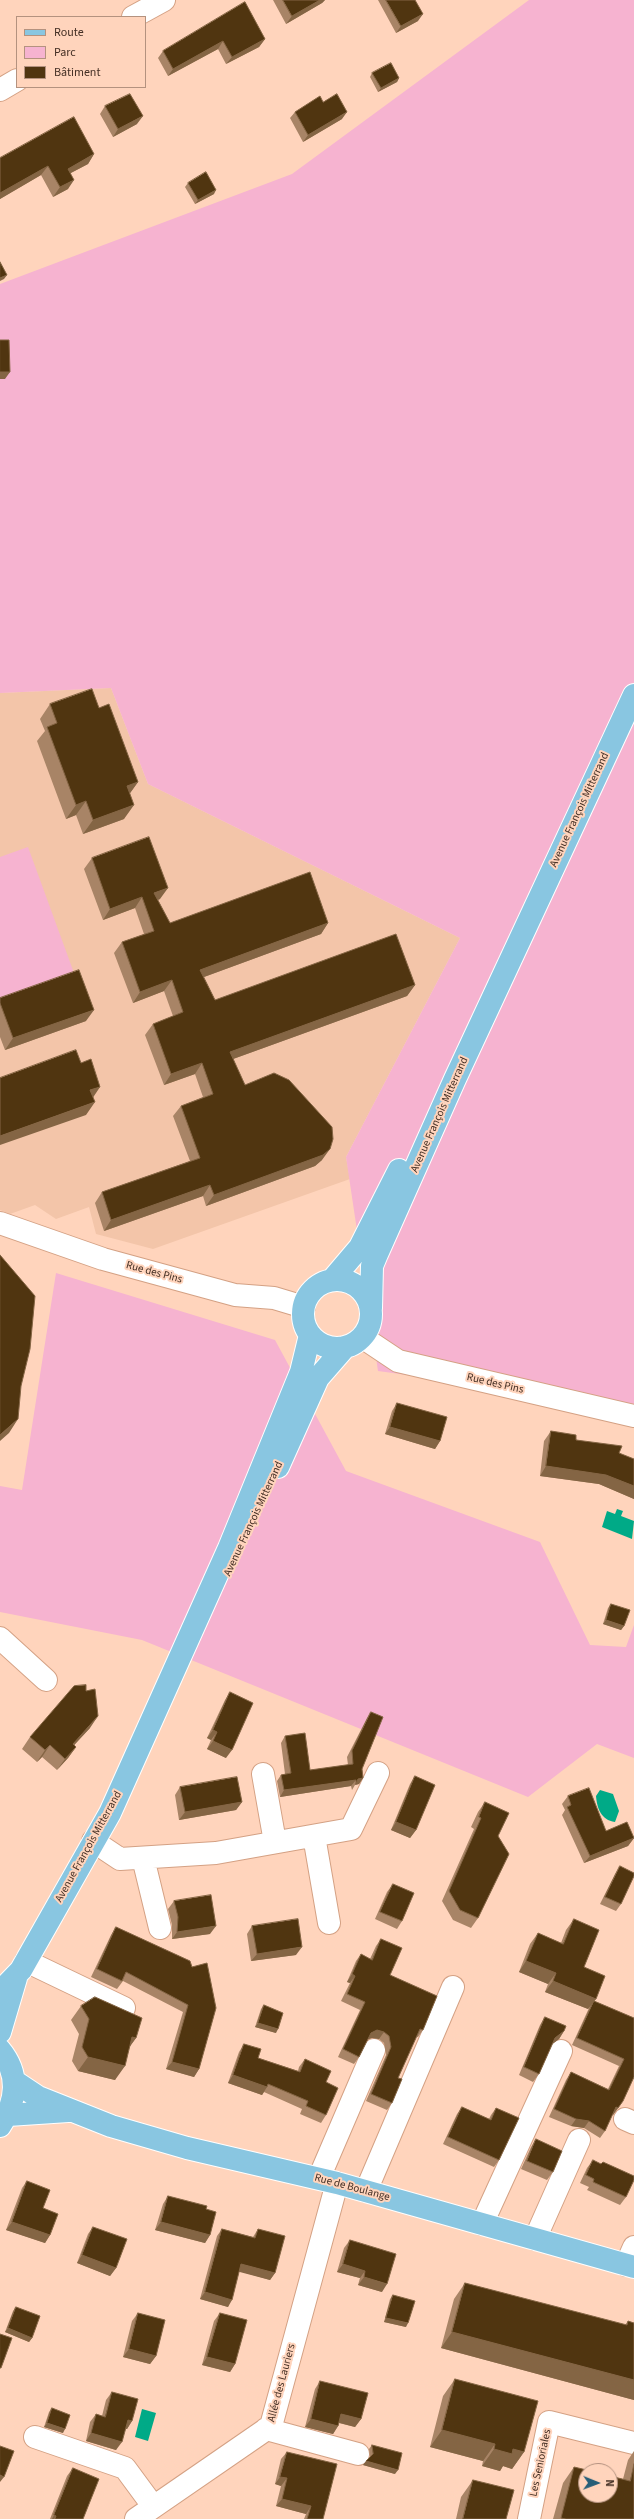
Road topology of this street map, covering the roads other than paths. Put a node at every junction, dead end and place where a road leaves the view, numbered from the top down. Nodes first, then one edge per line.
1 (164, 0) edge
2 (135, 16) edge
3 (16, 81) edge
4 (0, 90) edge
5 (634, 695) edge
6 (526, 926) junction
7 (2, 1226) edge
8 (332, 1280) junction
9 (304, 1307) junction
10 (371, 1308) junction
11 (310, 1335) junction
12 (354, 1342) junction
13 (634, 1416) edge
14 (0, 1638) edge
15 (46, 1680) dead end
16 (164, 1693) junction
17 (378, 1773) dead end
18 (263, 1774) dead end
19 (314, 1836) junction
20 (93, 1841) junction
21 (275, 1842) junction
22 (143, 1858) junction
23 (330, 1923) dead end
24 (160, 1928) dead end
25 (21, 1968) junction
26 (453, 1987) dead end
27 (0, 1992) edge
28 (124, 2008) edge
29 (0, 2032) edge
30 (0, 2050) edge
31 (374, 2050) dead end
32 (561, 2051) dead end
33 (14, 2081) junction
34 (340, 2097) dead end
35 (70, 2111) junction
36 (4, 2120) edge
37 (583, 2144) dead end
38 (320, 2179) junction
39 (366, 2191) junction
40 (482, 2224) junction
41 (541, 2241) junction
42 (631, 2260) edge
43 (266, 2429) junction
44 (35, 2437) dead end
45 (634, 2443) edge
46 (358, 2454) dead end
47 (145, 2513) edge
48 (529, 2519) edge

1 - 2 street
3 - 4 street
5 - 6 main road, Avenue François Mitterrand
6 - 8 main road, Avenue François Mitterrand
6 - 10 main road, Avenue François Mitterrand
7 - 9 street, Rue des Pins
8 - 9 main road
8 - 10 main road
9 - 11 main road
10 - 12 main road
11 - 12 main road
11 - 16 main road, Avenue François Mitterrand
12 - 13 street, Rue des Pins
12 - 16 main road, Avenue François Mitterrand
14 - 15 street
16 - 20 main road, Avenue François Mitterrand
17 - 19 street
18 - 21 street
19 - 21 street
19 - 23 street
20 - 22 street
20 - 25 main road, Avenue François Mitterrand
21 - 22 street
22 - 24 street
25 - 27 main road, Avenue François Mitterrand
25 - 28 street
25 - 29 main road, Avenue François Mitterrand
26 - 39 street
30 - 33 main road
31 - 38 street
32 - 40 street
33 - 35 main road, Rue de Boulange
33 - 36 main road
34 - 38 street
35 - 36 main road, Rue de Boulange
35 - 38 main road, Rue de Boulange
37 - 41 street
38 - 39 main road, Rue de Boulange
38 - 43 street, Allée des Lauriers
39 - 40 main road, Rue de Boulange
40 - 41 main road, Rue de Boulange
41 - 42 main road, Rue de Boulange
43 - 46 street
43 - 47 street, Allée des Lauriers
44 - 47 street
45 - 48 street, Les Senioriales

